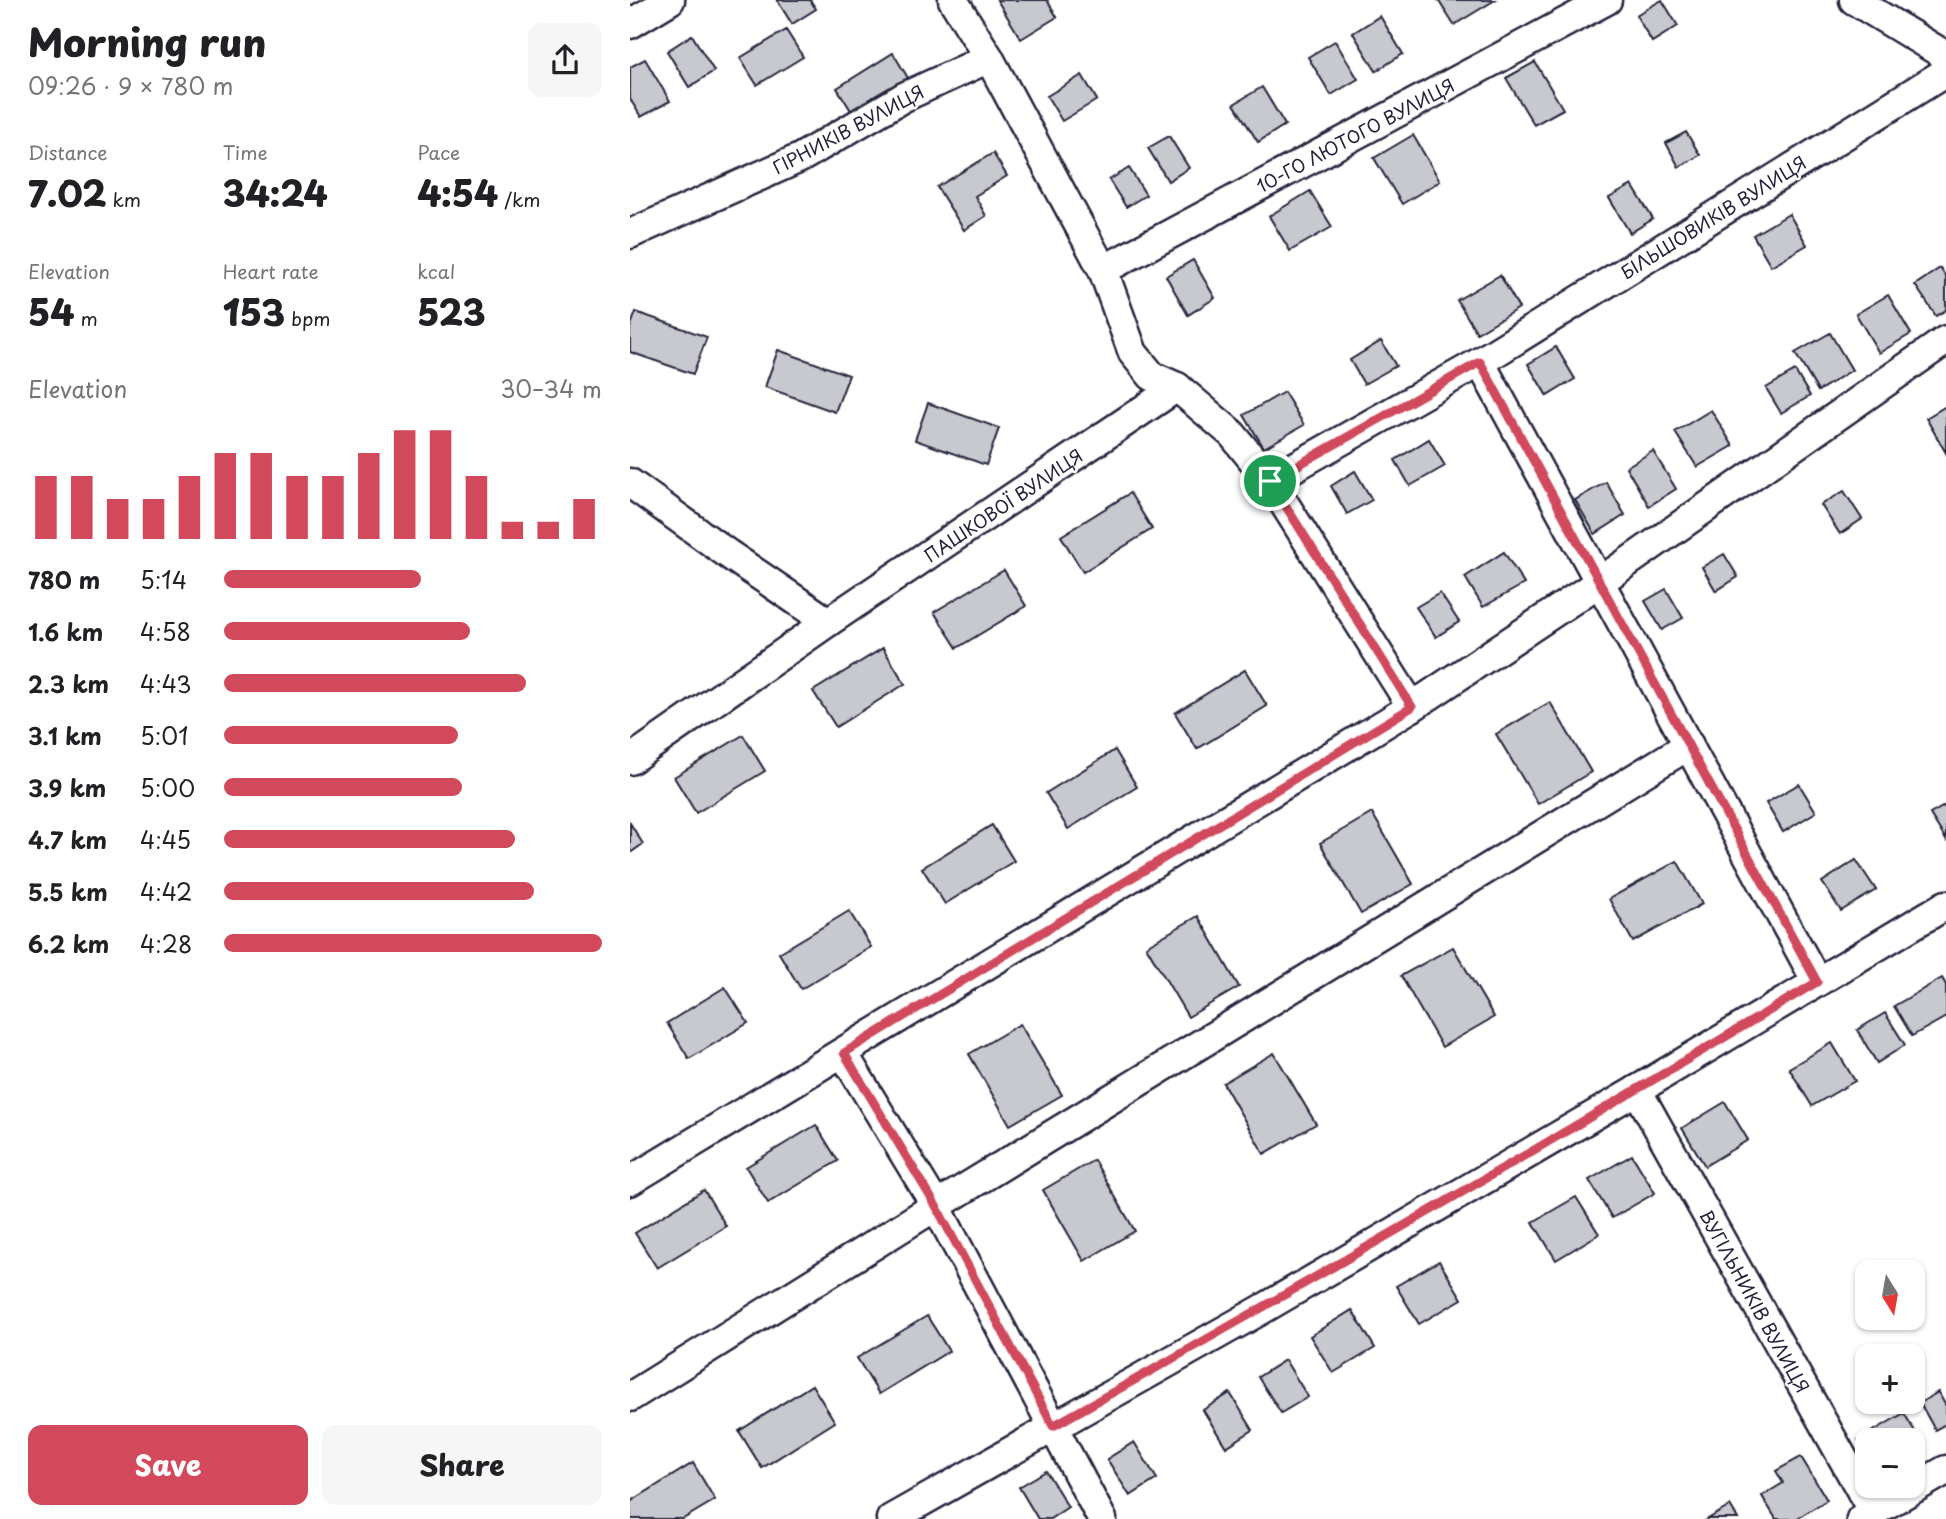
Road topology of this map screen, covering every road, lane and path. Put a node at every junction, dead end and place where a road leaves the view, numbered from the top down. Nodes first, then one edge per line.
1 (670, 0) edge
2 (953, 0) edge
3 (1607, 0) edge
4 (1854, 0) edge
5 (630, 24) edge
6 (1946, 56) edge
7 (989, 58) junction
8 (1946, 72) edge
9 (630, 234) edge
10 (1103, 270) junction
11 (1945, 342) edge
12 (1480, 362) junction
13 (1177, 387) junction
14 (1270, 481) junction
15 (630, 483) edge
16 (1598, 583) junction
17 (828, 622) junction
18 (1412, 707) junction
19 (1689, 745) junction
20 (630, 760) edge
21 (1946, 905) edge
22 (1817, 982) junction
23 (844, 1053) junction
24 (1637, 1090) junction
25 (630, 1181) edge
26 (936, 1206) junction
27 (630, 1397) edge
28 (1053, 1426) junction
29 (1946, 1469) edge
30 (1867, 1516) edge
31 (891, 1519) edge
32 (1102, 1519) edge

1 - 5 street
2 - 7 street
3 - 10 street, 10-ГО ЛЮТОГО ВУЛИЦЯ
4 - 6 street
7 - 9 street, ГІРНИКІВ ВУЛИЦЯ
7 - 10 street
8 - 12 street, БІЛЬШОВИКІВ ВУЛИЦЯ
10 - 13 street
11 - 16 street
12 - 14 street, БІЛЬШОВИКІВ ВУЛИЦЯ
12 - 16 street
13 - 14 street
13 - 17 street, ПАШКОВОЇ ВУЛИЦЯ
14 - 18 street
15 - 17 street
16 - 18 street
16 - 19 street
17 - 20 street, ПАШКОВОЇ ВУЛИЦЯ
18 - 23 street
19 - 22 street
19 - 26 street
21 - 22 street
22 - 24 street
23 - 25 street
23 - 26 street
24 - 28 street
24 - 30 street, ВУГІЛЬНИКІВ ВУЛИЦЯ
26 - 27 street
26 - 28 street
28 - 31 street
28 - 32 street
29 - 30 street, ВУГІЛЬНИКІВ ВУЛИЦЯ

